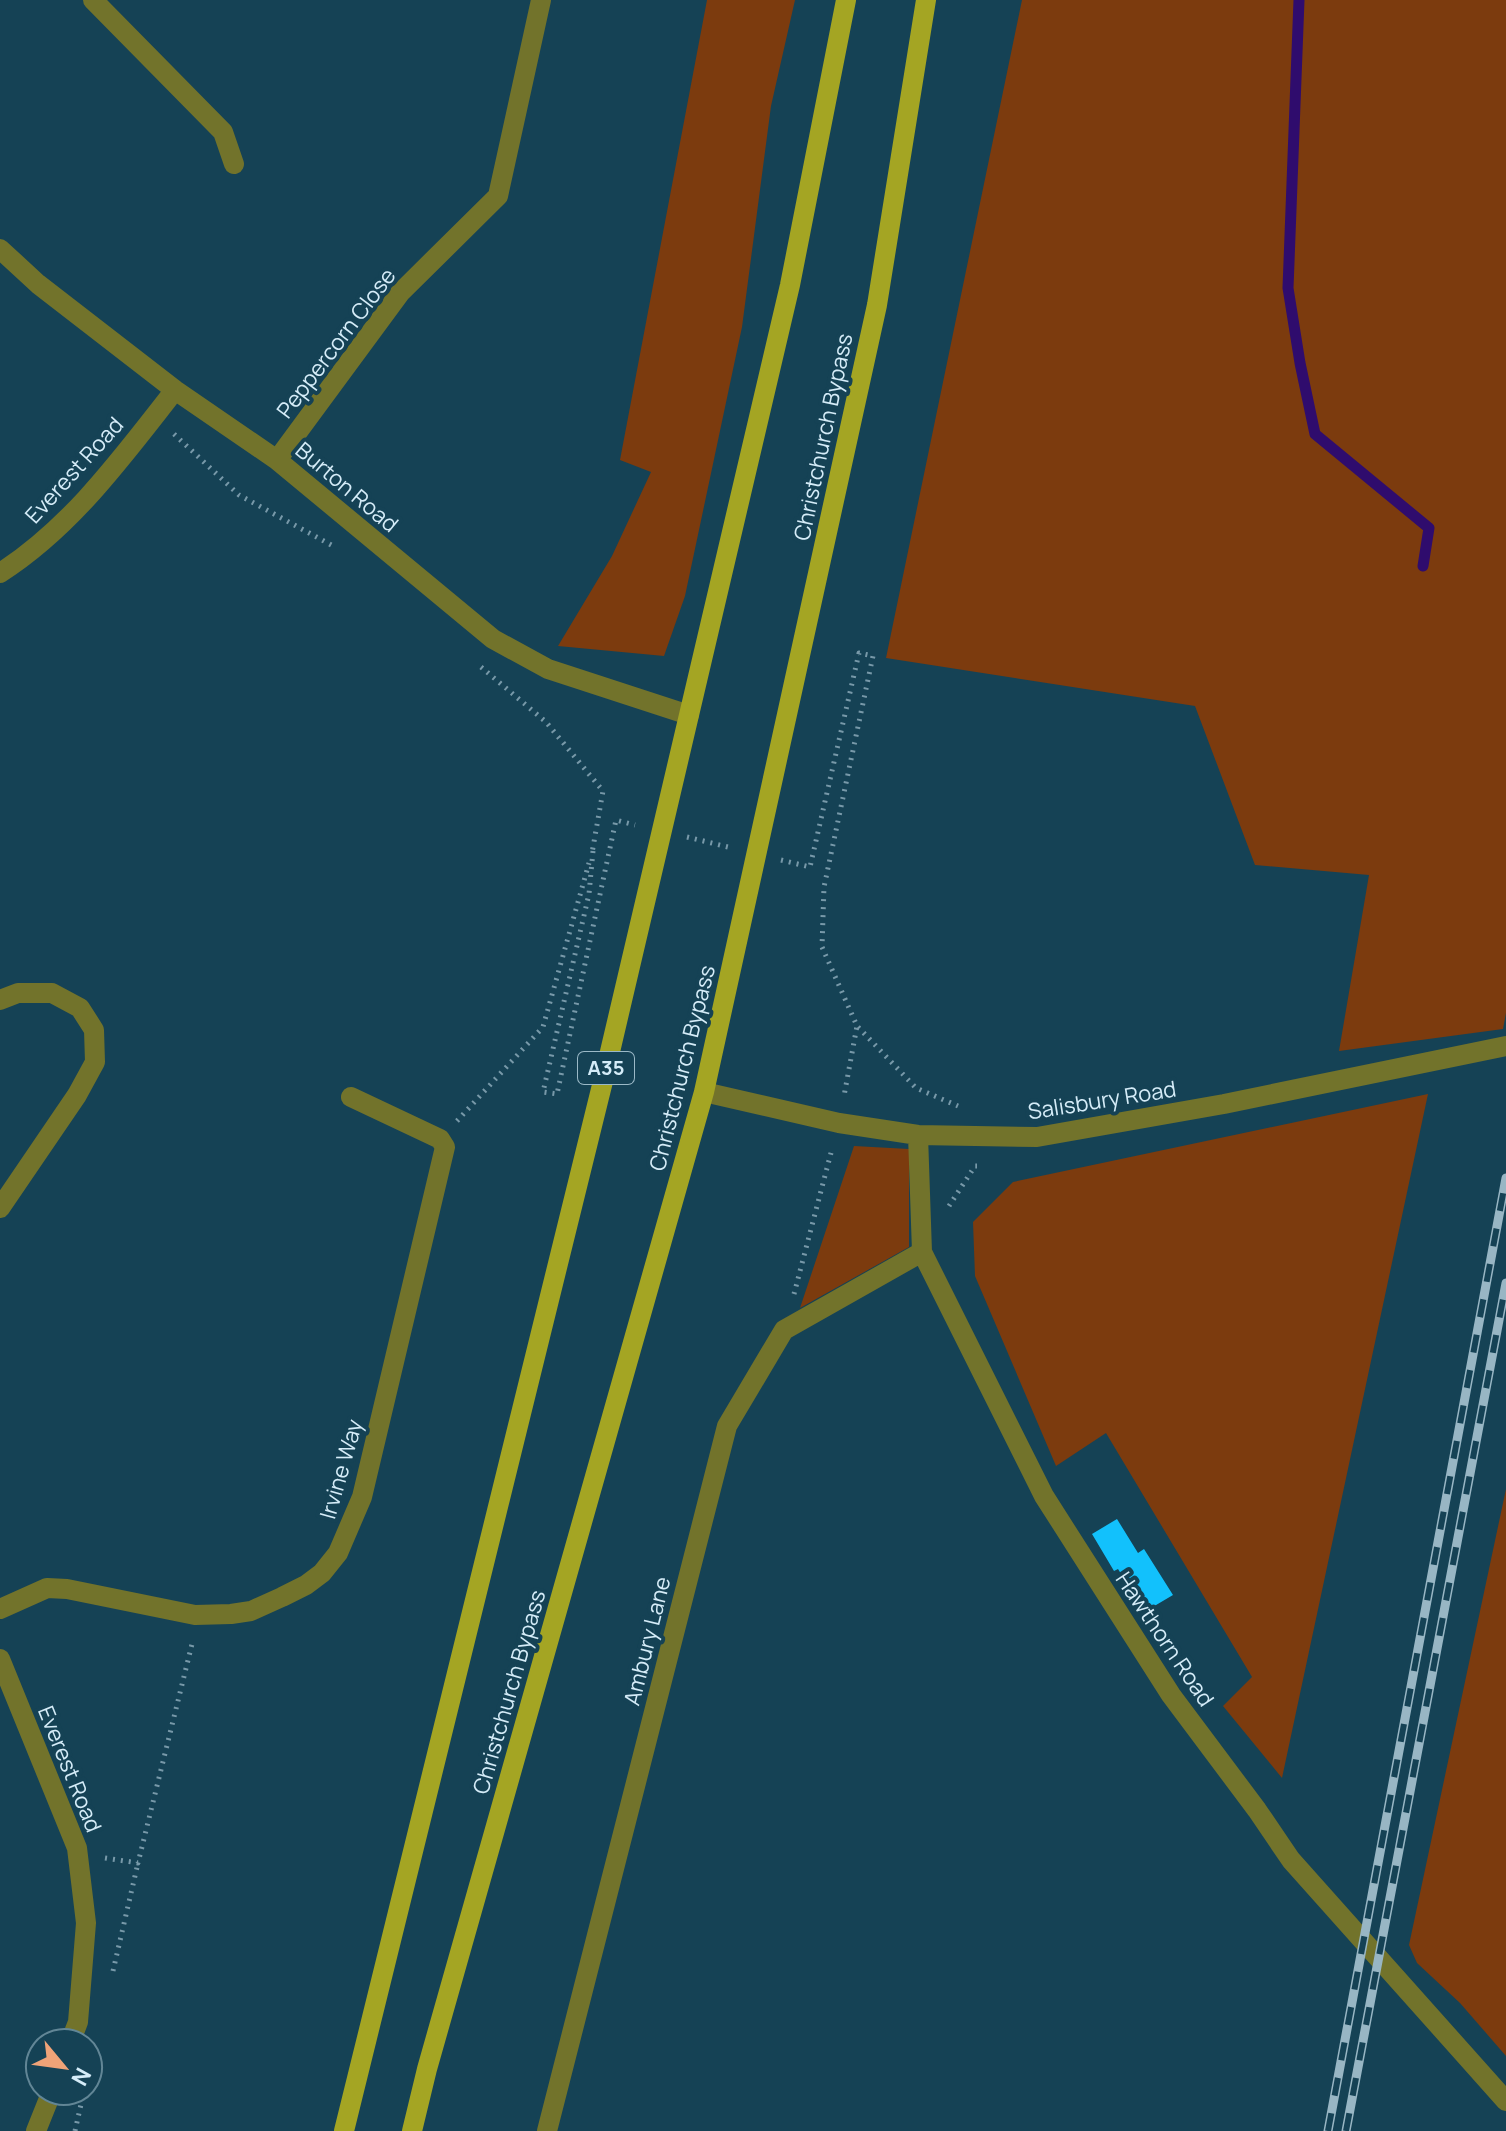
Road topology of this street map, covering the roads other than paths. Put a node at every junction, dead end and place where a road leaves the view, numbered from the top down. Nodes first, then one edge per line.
1 (93, 0) edge
2 (541, 0) edge
3 (846, 0) edge
4 (926, 0) edge
5 (234, 164) dead end
6 (0, 249) edge
7 (175, 390) junction
8 (277, 460) junction
9 (0, 573) edge
10 (689, 715) junction
11 (0, 1000) edge
12 (1506, 1046) edge
13 (704, 1092) junction
14 (351, 1097) dead end
15 (918, 1135) junction
16 (0, 1208) edge
17 (922, 1252) junction
18 (0, 1609) edge
19 (0, 1659) edge
20 (76, 2027) edge
21 (1506, 2101) edge
22 (46, 2107) edge
23 (36, 2131) edge
24 (344, 2131) edge
25 (412, 2131) edge
26 (547, 2131) edge

1 - 5 street
2 - 8 street, Peppercorn Close
3 - 10 main road, A35
4 - 13 main road, Christchurch Bypass
6 - 7 street, Burton Road
7 - 8 street, Burton Road
7 - 9 street, Everest Road
8 - 10 street, Burton Road
10 - 24 main road, A35
11 - 16 street
12 - 15 street, Salisbury Road
13 - 15 street, Salisbury Road
13 - 25 main road, Christchurch Bypass
14 - 18 street, Irvine Way
15 - 17 street, Hawthorn Road
17 - 21 street, Hawthorn Road
17 - 26 street, Ambury Lane
19 - 20 street, Everest Road
22 - 23 street

